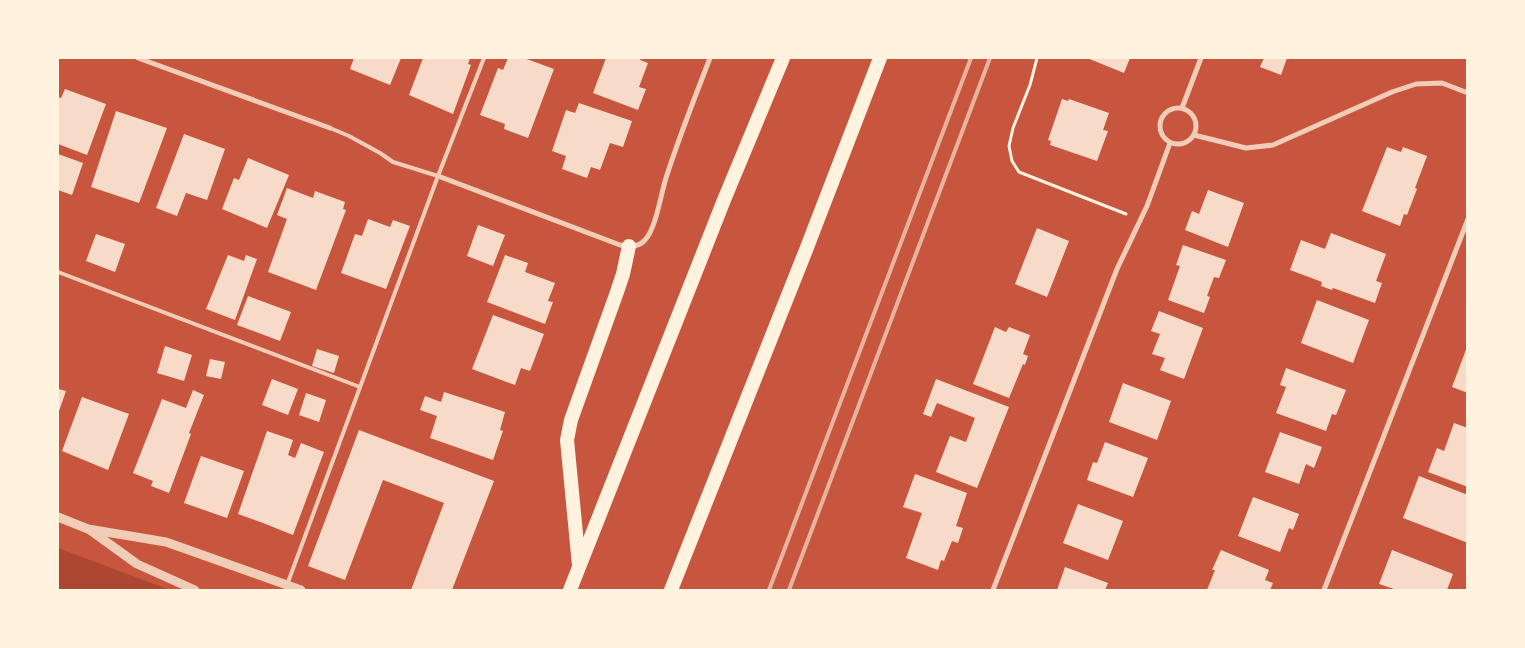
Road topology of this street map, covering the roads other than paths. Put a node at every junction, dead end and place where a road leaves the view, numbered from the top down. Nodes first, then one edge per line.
1 (138, 58) edge
2 (484, 58) edge
3 (710, 58) edge
4 (783, 58) edge
5 (880, 58) edge
6 (1202, 58) edge
7 (1468, 92) edge
8 (1182, 108) junction
9 (330, 128) joint
10 (1194, 135) junction
11 (1170, 143) junction
12 (438, 176) junction
13 (1468, 218) edge
14 (629, 246) junction
15 (58, 272) edge
16 (360, 387) junction
17 (58, 517) edge
18 (88, 529) junction
19 (579, 568) junction
20 (287, 586) junction
21 (195, 590) edge
22 (301, 590) edge
23 (570, 590) edge
24 (670, 590) edge
25 (993, 590) edge
26 (1324, 590) edge

1 - 9 street
2 - 12 lane
3 - 14 street
4 - 19 highway
5 - 24 highway
6 - 8 street
7 - 10 street
8 - 10 street
8 - 11 street
9 - 12 lane
10 - 11 street
11 - 25 street
12 - 14 street
12 - 16 lane
13 - 26 street
14 - 19 highway
15 - 16 lane
16 - 20 lane
17 - 18 street
18 - 20 street
18 - 21 street
19 - 23 highway
20 - 22 street

